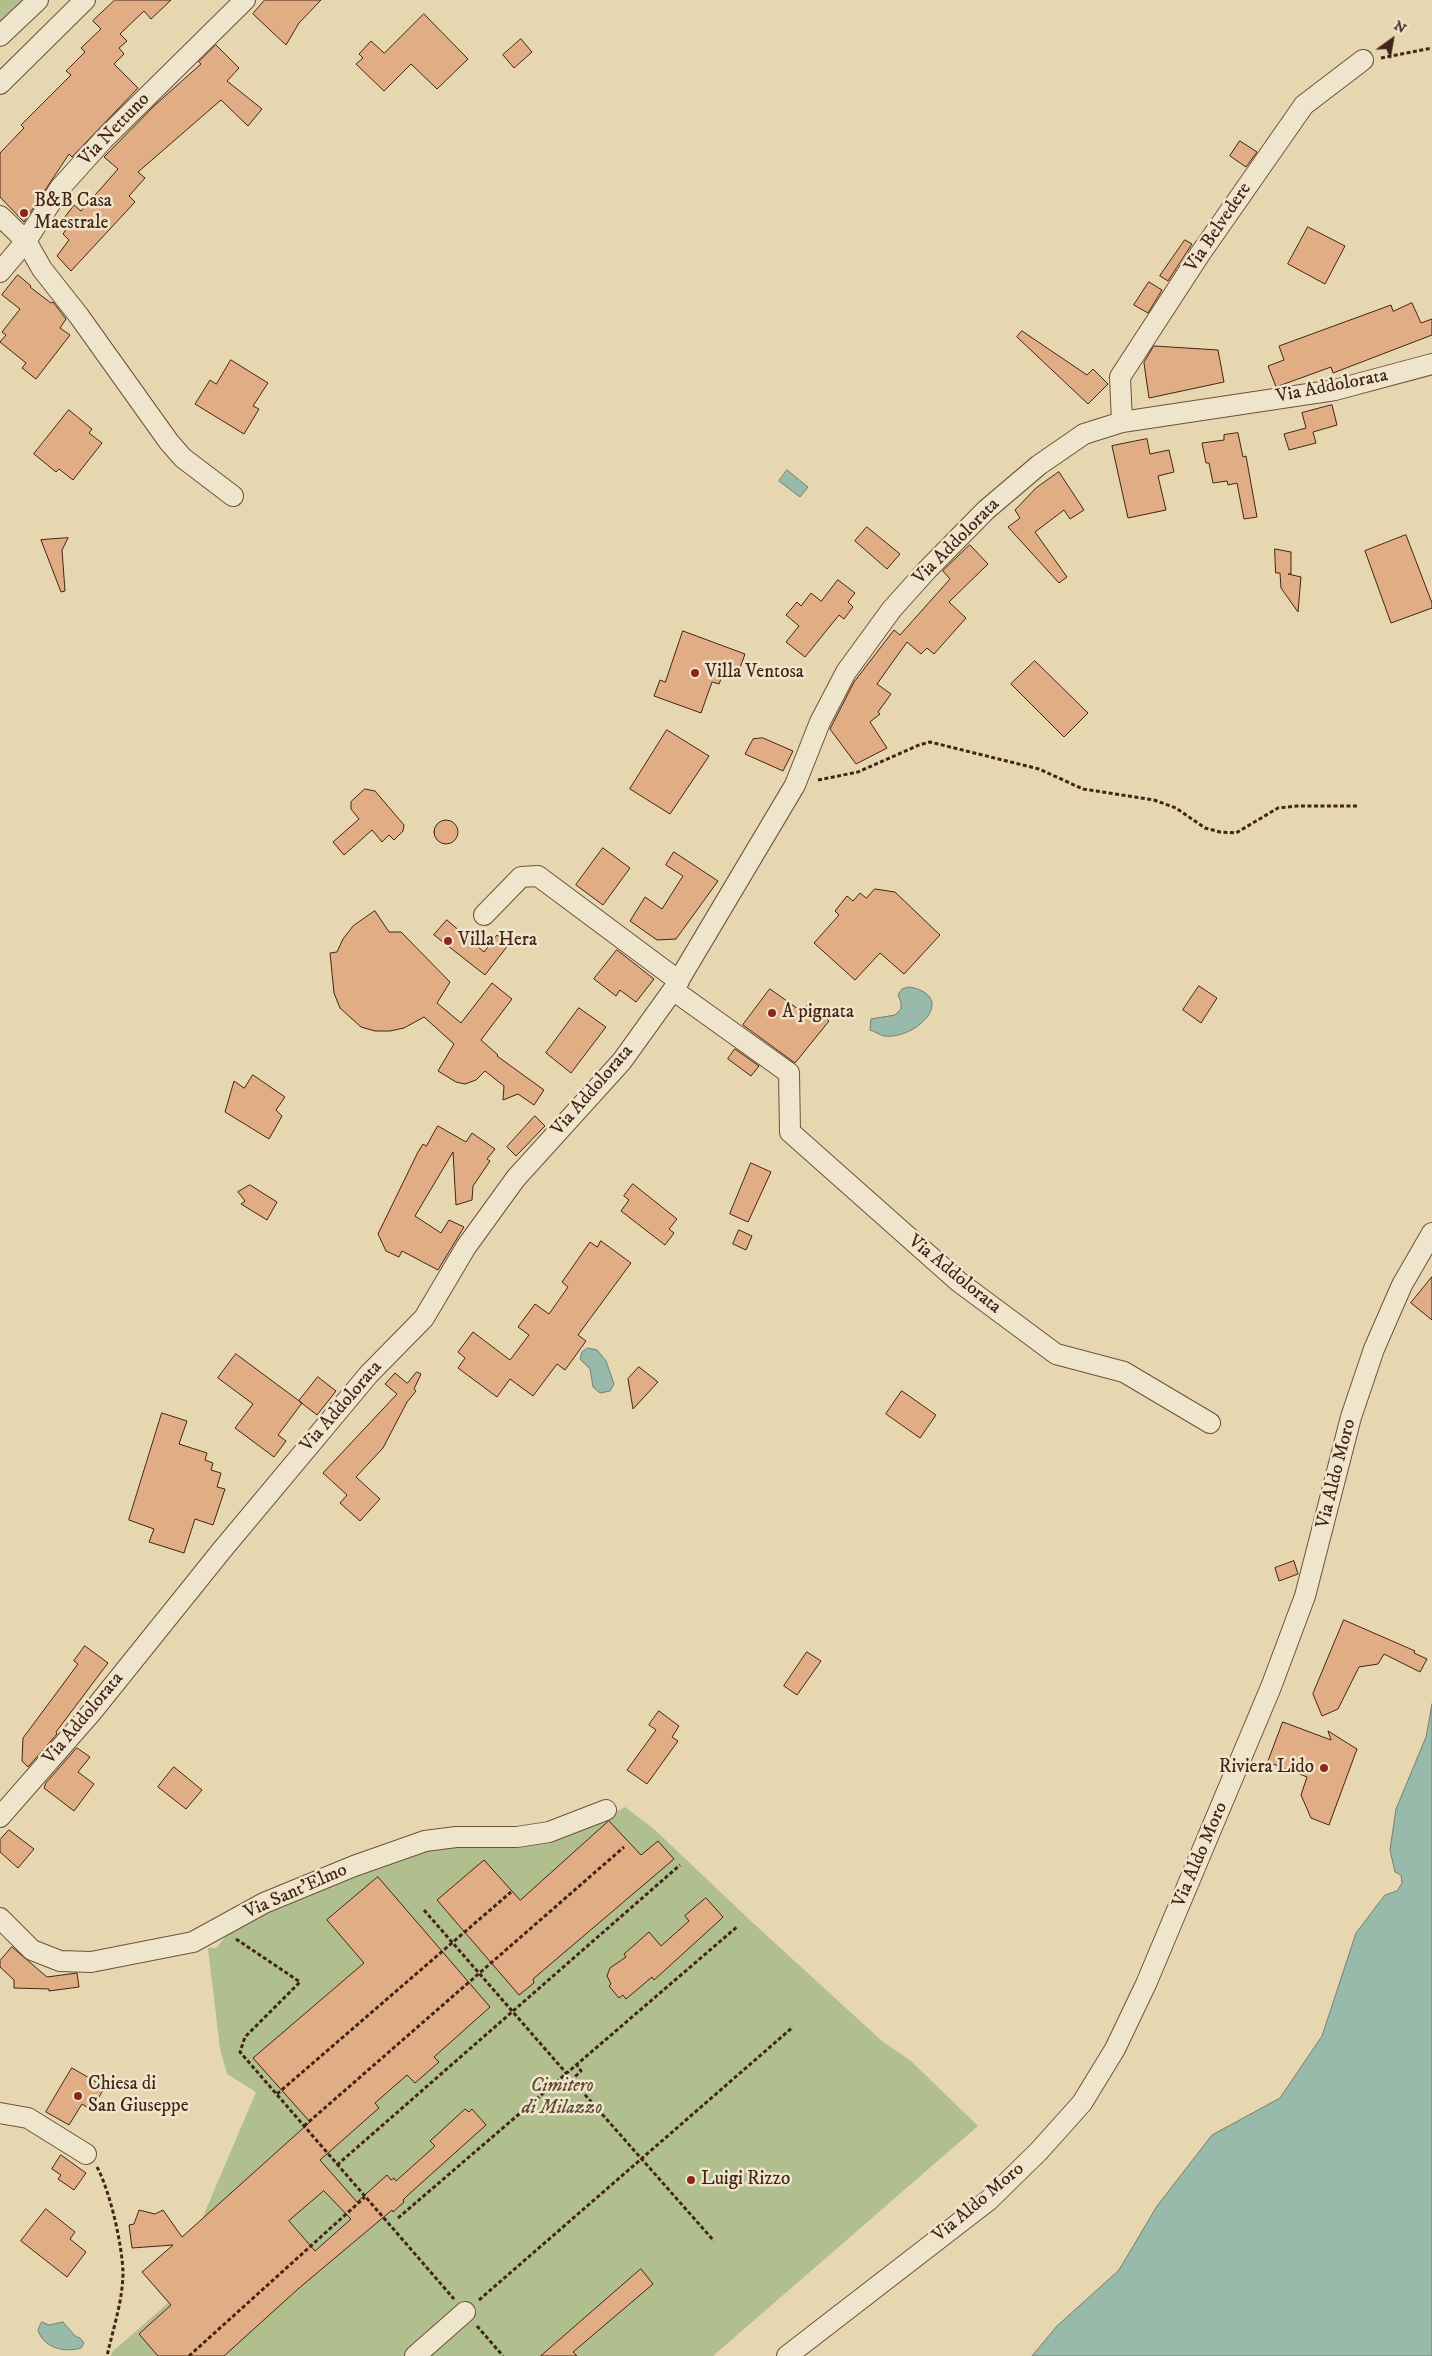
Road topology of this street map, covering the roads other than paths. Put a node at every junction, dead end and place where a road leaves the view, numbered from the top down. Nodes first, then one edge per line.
1 (38, 0) edge
2 (84, 0) edge
3 (245, 0) edge
4 (0, 36) edge
5 (1363, 60) road end
6 (0, 84) edge
7 (0, 216) edge
8 (26, 241) junction
9 (0, 272) edge
10 (1432, 364) edge
11 (1122, 422) junction
12 (233, 496) dead end
13 (484, 915) dead end
14 (676, 986) junction
15 (1432, 1233) edge
16 (1210, 1423) dead end
17 (606, 1810) dead end
18 (0, 1817) edge
19 (0, 1918) edge
20 (0, 2113) edge
21 (86, 2154) road end
22 (466, 2312) road end
23 (415, 2356) edge
24 (787, 2356) edge

1 - 4 street
2 - 6 street
3 - 8 street, Via Nettuno
5 - 11 street, Via Belvedere
7 - 8 street
8 - 9 street, Via Nettuno
8 - 12 street
10 - 11 street, Via Addolorata
11 - 14 street, Via Addolorata
13 - 14 street, Via Addolorata
14 - 16 street, Via Addolorata
14 - 18 street, Via Addolorata
15 - 24 street, Via Aldo Moro
17 - 19 street, Via Sant'Elmo
20 - 21 street
22 - 23 street

